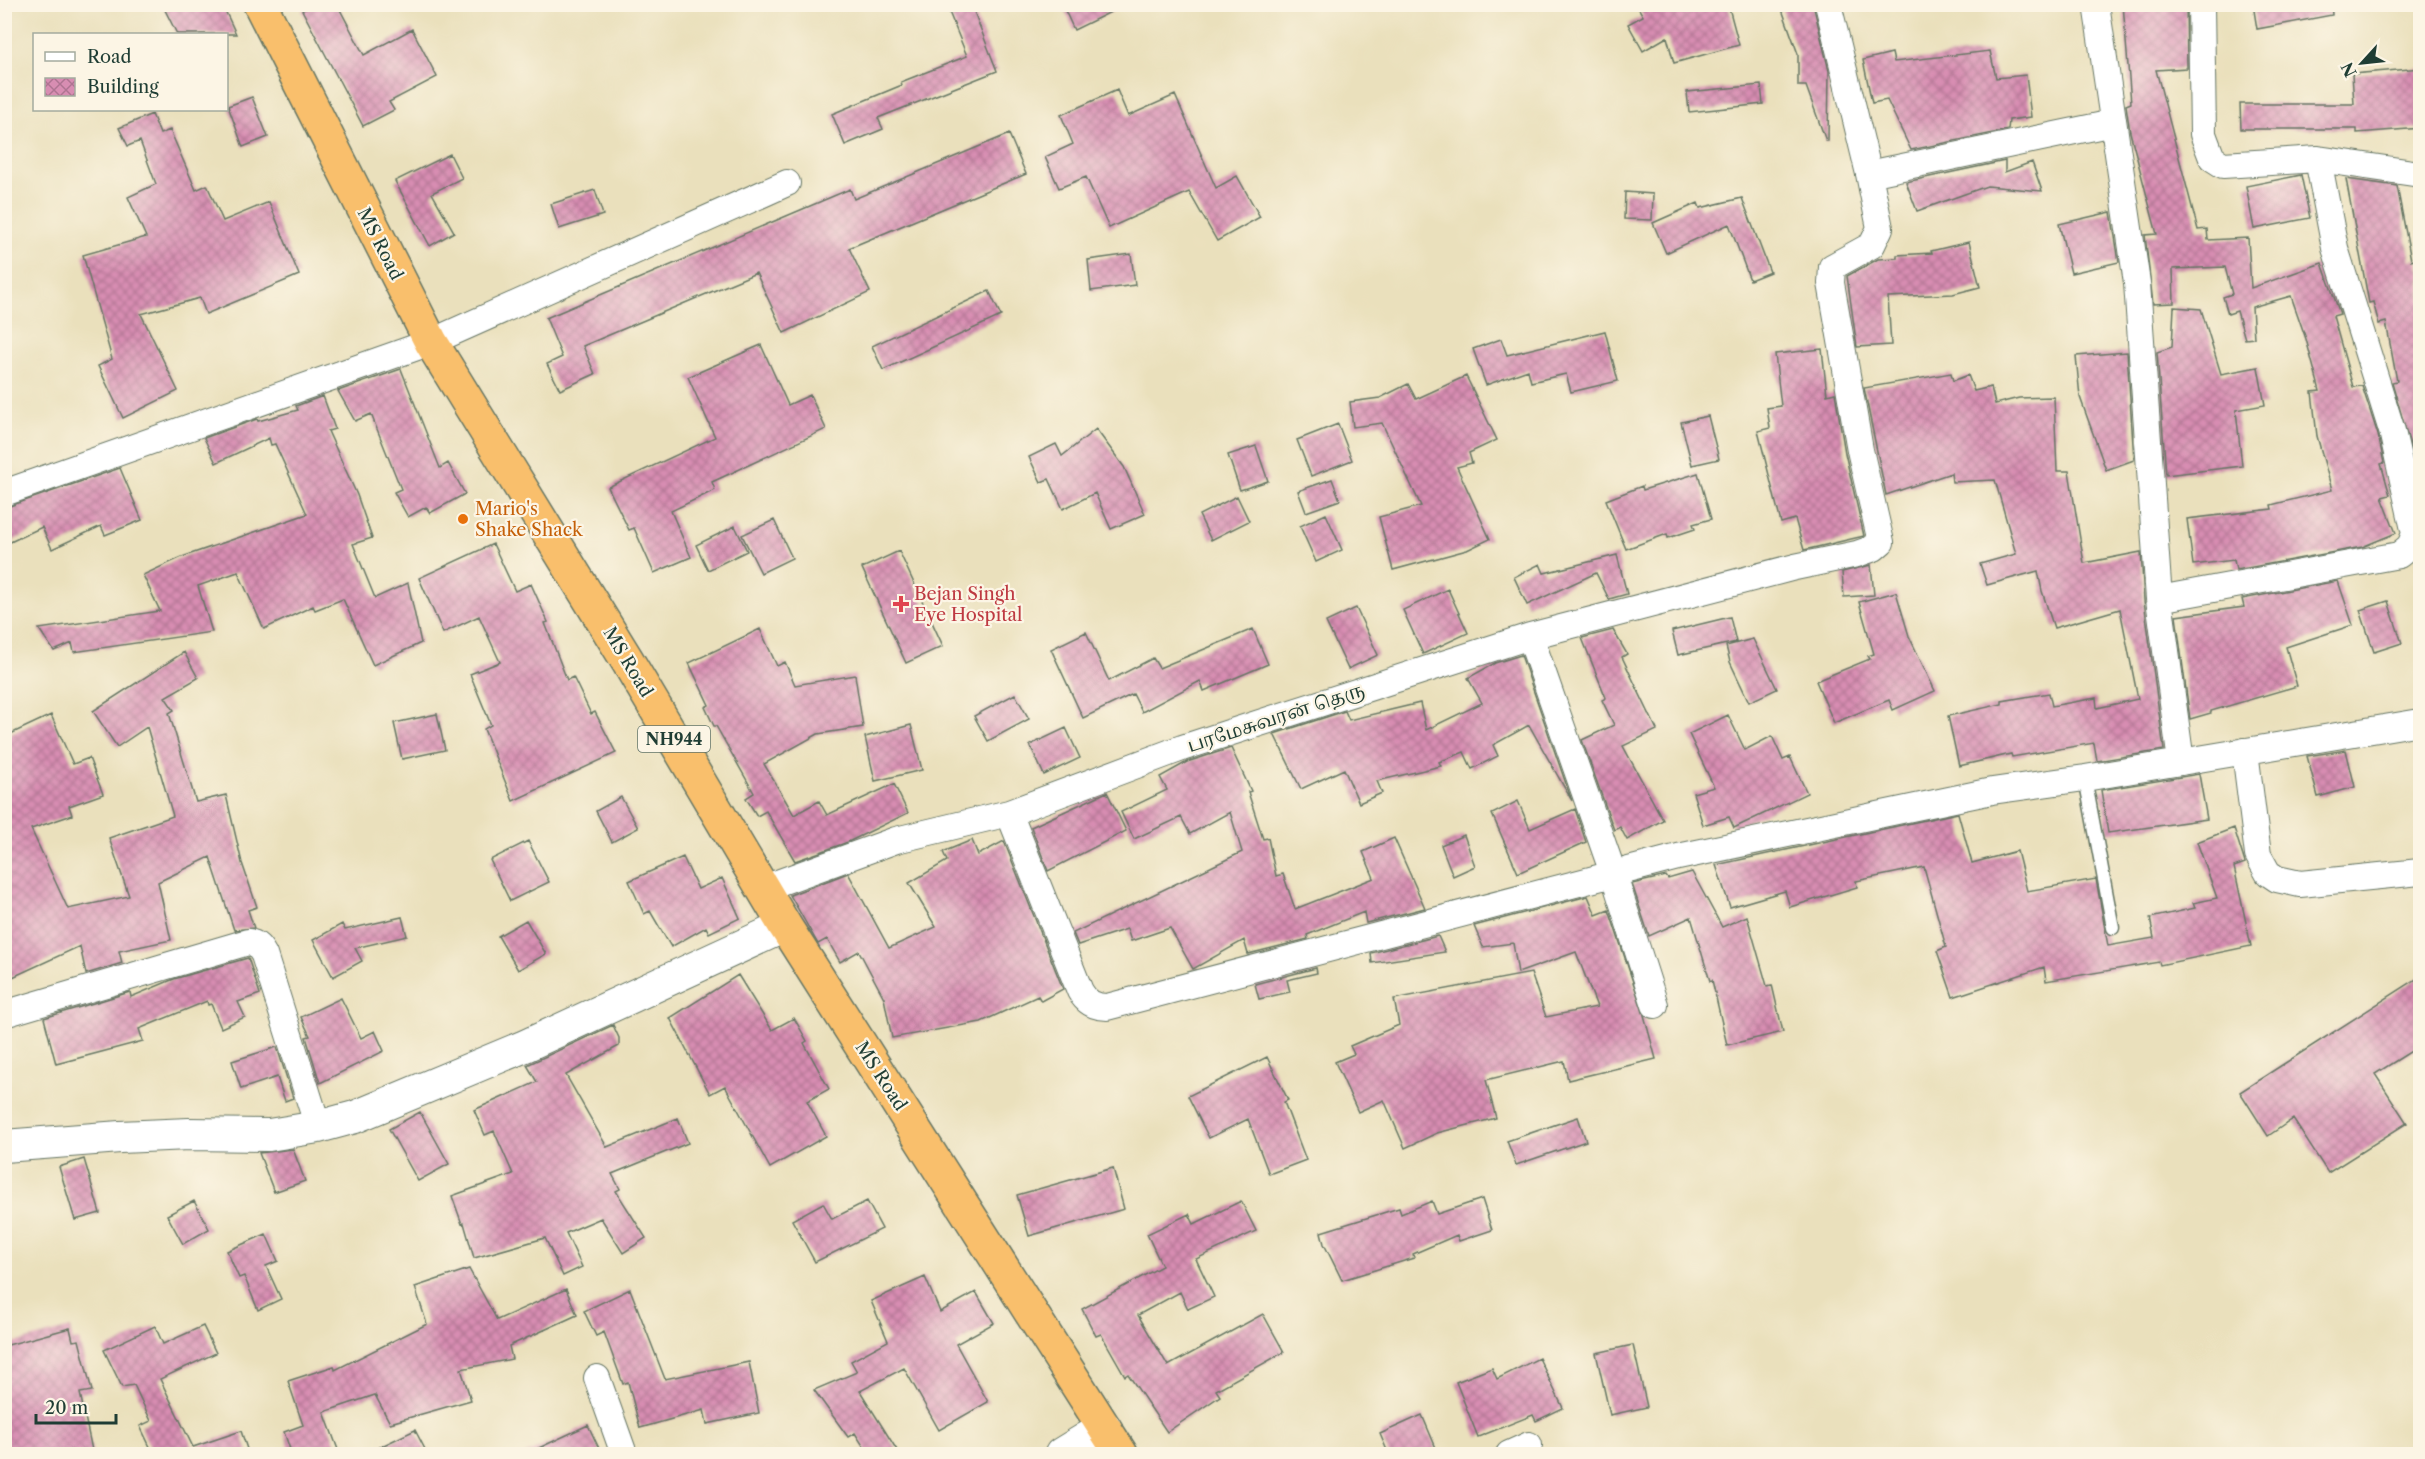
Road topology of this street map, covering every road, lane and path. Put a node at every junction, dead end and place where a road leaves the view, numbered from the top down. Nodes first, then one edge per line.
1 (260, 4) edge
2 (1828, 4) edge
3 (2096, 4) edge
4 (2201, 4) edge
5 (2113, 123) junction
6 (2318, 159) junction
7 (1869, 174) junction
8 (2421, 174) edge
9 (787, 183) dead end
10 (431, 342) junction
11 (4, 493) edge
12 (2158, 599) junction
13 (1530, 636) junction
14 (2421, 722) edge
15 (2245, 752) junction
16 (2181, 762) junction
17 (2085, 778) junction
18 (1009, 813) junction
19 (2421, 872) edge
20 (1613, 873) junction
21 (764, 888) junction
22 (785, 926) junction
23 (2113, 928) dead end
24 (1655, 1005) dead end
25 (4, 1014) edge
26 (318, 1127) junction
27 (4, 1146) edge
28 (597, 1378) dead end
29 (1113, 1441) edge
30 (624, 1455) edge
31 (1061, 1455) edge

1 - 10 highway, MS Road / NH944
2 - 7 street
3 - 5 street
4 - 6 street
5 - 7 street
5 - 12 street
6 - 8 street
6 - 12 street
7 - 13 street, பரமேசுவரன் தெரு
9 - 10 street
10 - 11 street
10 - 21 highway, MS Road / NH944
12 - 16 street
13 - 18 street, பரமேசுவரன் தெரு
13 - 20 street
14 - 15 street
15 - 16 street
15 - 19 street
16 - 17 street
17 - 20 street
17 - 23 lane
18 - 20 street
18 - 21 street, பரமேசுவரன் தெரு
20 - 24 street
21 - 22 highway, MS Road / NH944
22 - 26 street
22 - 29 highway, MS Road / NH944
25 - 26 street
26 - 27 street
28 - 30 street
29 - 31 street

